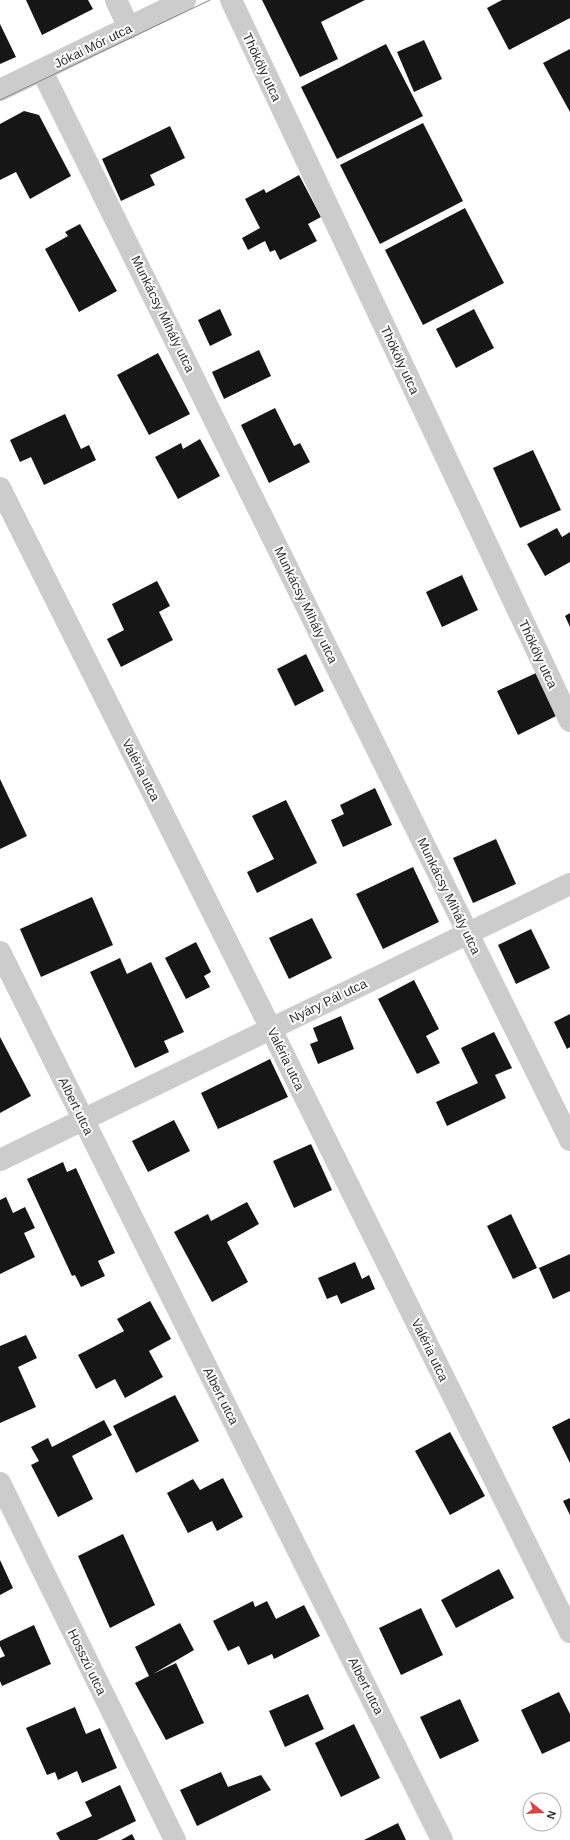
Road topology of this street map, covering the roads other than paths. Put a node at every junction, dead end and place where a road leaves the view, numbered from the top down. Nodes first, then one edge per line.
1 (116, 0) edge
2 (185, 0) edge
3 (231, 0) edge
4 (129, 28) junction
5 (42, 70) junction
6 (0, 90) edge
7 (0, 488) edge
8 (570, 721) edge
9 (570, 884) edge
10 (467, 933) junction
11 (0, 952) edge
12 (272, 1029) junction
13 (83, 1120) junction
14 (570, 1140) edge
15 (0, 1160) edge
16 (0, 1484) edge
17 (570, 1632) edge
18 (175, 1840) edge
19 (442, 1840) edge

1 - 4 street
2 - 4 street, Jókai Mór utca
3 - 8 street, Thököly utca
4 - 5 street, Jókai Mór utca
5 - 6 street, Jókai Mór utca
5 - 10 street, Munkácsy Mihály utca
7 - 12 street, Valéria utca
9 - 10 street, Nyáry Pál utca
10 - 12 street, Nyáry Pál utca
10 - 14 street, Munkácsy Mihály utca
11 - 13 street, Albert utca
12 - 13 street, Nyáry Pál utca
12 - 17 street, Valéria utca
13 - 15 street, Nyáry Pál utca
13 - 19 street, Albert utca
16 - 18 street, Hosszú utca

